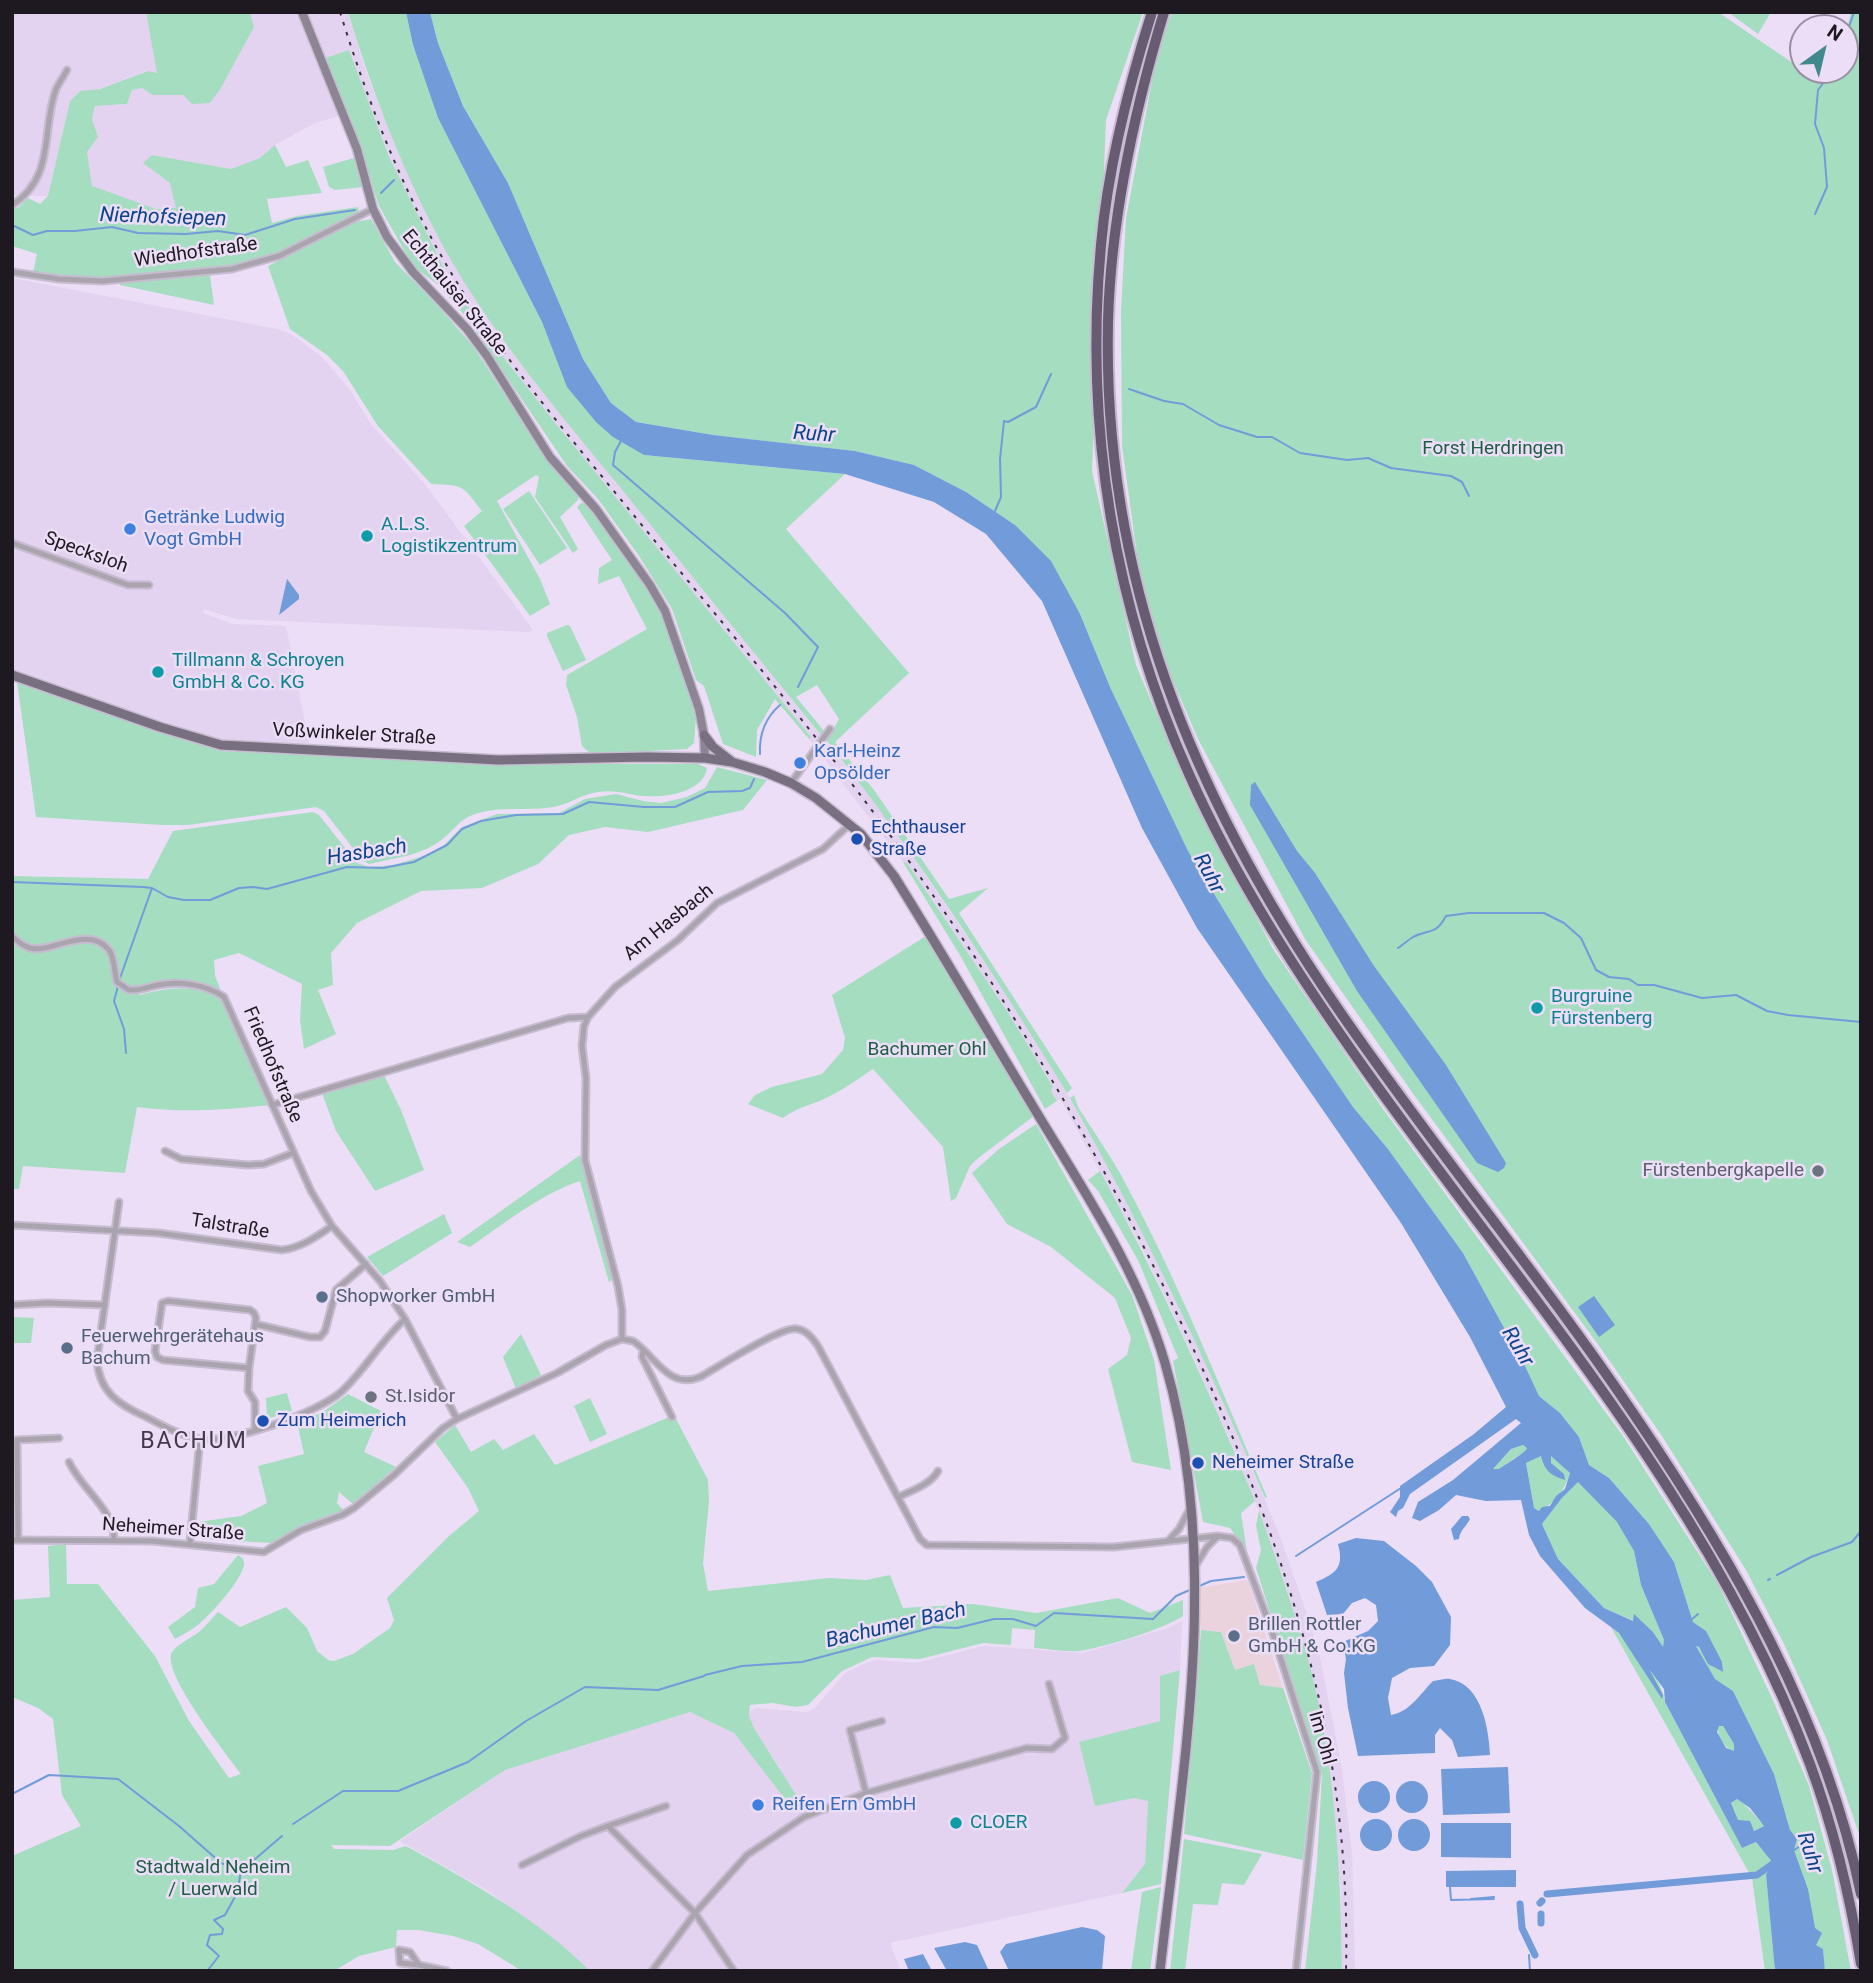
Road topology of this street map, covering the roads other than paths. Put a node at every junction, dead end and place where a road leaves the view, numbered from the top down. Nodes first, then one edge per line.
1 (302, 12) edge
2 (1152, 12) edge
3 (1164, 12) edge
4 (67, 70) dead end
5 (12, 205) edge
6 (373, 209) junction
7 (12, 272) edge
8 (12, 543) edge
9 (149, 585) dead end
10 (12, 675) edge
11 (830, 729) dead end
12 (704, 735) junction
13 (705, 758) junction
14 (732, 762) junction
15 (791, 783) junction
16 (850, 824) junction
17 (12, 936) edge
18 (588, 1017) junction
19 (272, 1105) junction
20 (165, 1151) dead end
21 (293, 1153) junction
22 (120, 1202) dead end
23 (12, 1225) edge
24 (332, 1226) junction
25 (117, 1232) junction
26 (366, 1264) junction
27 (12, 1305) edge
28 (105, 1305) junction
29 (405, 1319) junction
30 (255, 1324) junction
31 (622, 1339) junction
32 (643, 1349) junction
33 (248, 1368) junction
34 (672, 1417) dead end
35 (457, 1419) junction
36 (255, 1430) junction
37 (59, 1438) dead end
38 (200, 1439) junction
39 (69, 1462) dead end
40 (938, 1471) dead end
41 (15, 1474) edge
42 (898, 1497) junction
43 (1190, 1507) junction
44 (1218, 1536) junction
45 (1192, 1537) junction
46 (15, 1540) edge
47 (114, 1540) junction
48 (1169, 1540) junction
49 (190, 1543) junction
50 (1193, 1571) junction
51 (1049, 1684) dead end
52 (882, 1721) dead end
53 (866, 1793) junction
54 (666, 1806) dead end
55 (608, 1826) junction
56 (522, 1866) dead end
57 (1861, 1894) edge
58 (695, 1913) junction
59 (1861, 1964) edge
60 (419, 1965) dead end
61 (447, 1971) edge
62 (652, 1971) edge
63 (734, 1971) edge
64 (1160, 1971) edge
65 (1296, 1971) edge

1 - 6 main road, Echthauser Straße
2 - 59 highway
3 - 57 highway
4 - 5 street
6 - 7 street, Wiedhofstraße
6 - 12 main road, Echthauser Straße
8 - 9 street, Specksloh
10 - 13 main road, Voßwinkeler Straße
11 - 15 street
12 - 13 main road, Echthauser Straße
12 - 14 main road
13 - 14 main road, Voßwinkeler Straße
14 - 15 main road, Voßwinkeler Straße
15 - 16 main road, Voßwinkeler Straße
16 - 18 street, Am Hasbach
16 - 43 main road, Voßwinkeler Straße
17 - 19 street, Friedhofstraße
18 - 19 street
18 - 31 street
19 - 21 street, Friedhofstraße
20 - 21 street
21 - 24 street, Friedhofstraße
22 - 25 street
23 - 25 street, Talstraße
24 - 25 street, Talstraße
24 - 26 street, Friedhofstraße
25 - 28 street
26 - 29 street, Friedhofstraße
26 - 30 street
27 - 28 street
28 - 38 street
29 - 35 street, Friedhofstraße
29 - 36 street
30 - 33 street
30 - 33 street
31 - 32 street
31 - 35 street, Neheimer Straße
32 - 34 street
32 - 42 street
33 - 36 street
35 - 49 street, Neheimer Straße
36 - 38 street
37 - 41 street
38 - 49 street
39 - 47 street
40 - 42 street
41 - 46 street
42 - 48 street
43 - 45 main road, Voßwinkeler Straße
43 - 48 street
44 - 45 street
44 - 50 street
44 - 65 street, Im Ohl
45 - 48 street
45 - 50 main road, Voßwinkeler Straße
46 - 47 street, Neheimer Straße
47 - 49 street, Neheimer Straße
50 - 64 main road, Voßwinkeler Straße
51 - 53 street
52 - 53 street
53 - 58 street
54 - 55 street
55 - 56 street
55 - 58 street
58 - 62 street
58 - 63 street
60 - 61 street

